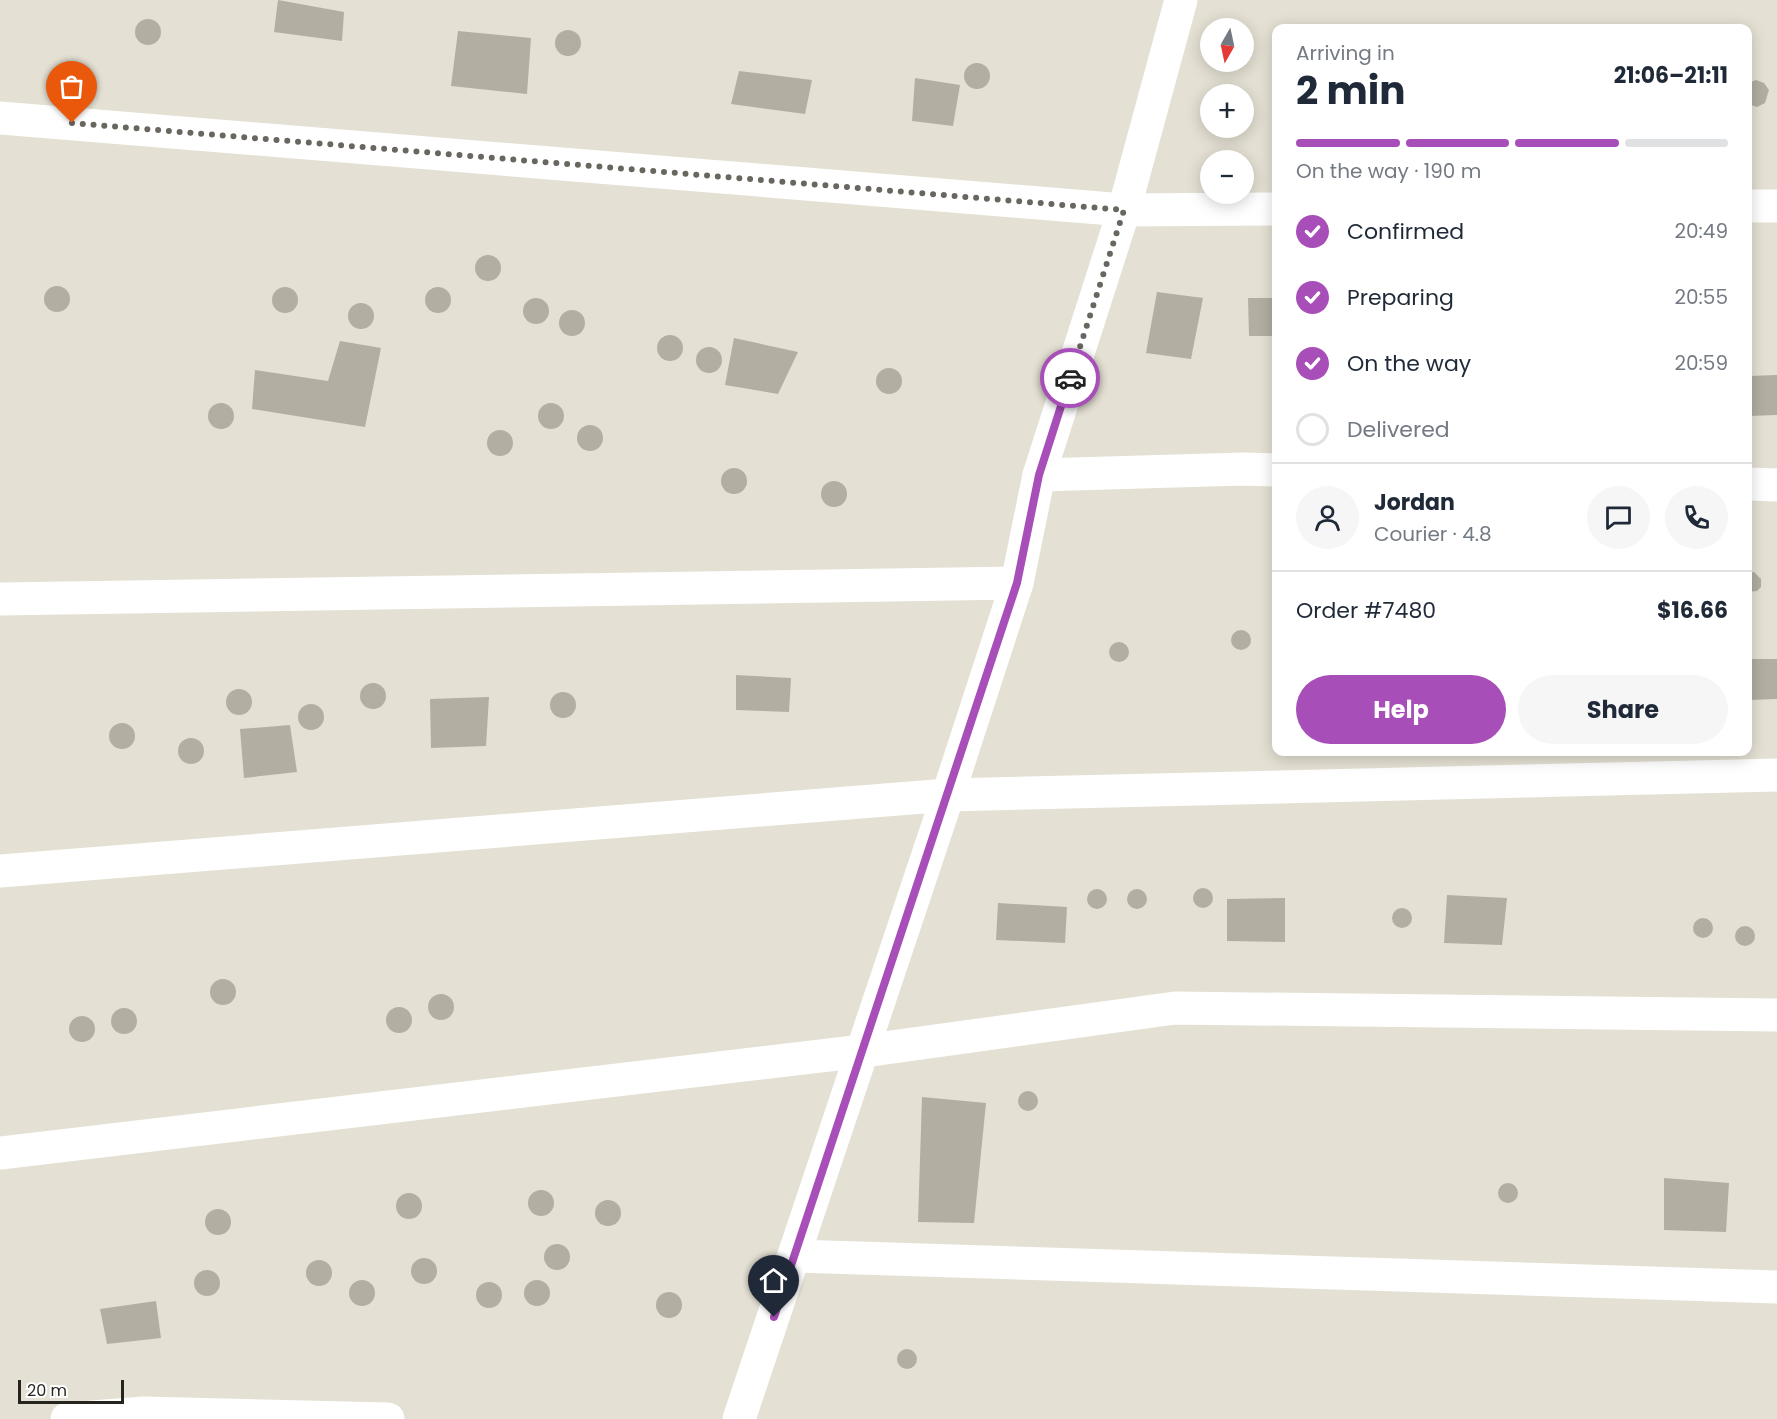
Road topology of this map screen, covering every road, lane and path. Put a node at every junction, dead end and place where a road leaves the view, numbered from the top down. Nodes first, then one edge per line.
1 (1181, 0) edge
2 (0, 118) edge
3 (1752, 206) edge
4 (1777, 206) edge
5 (1272, 209) edge
6 (1124, 210) junction
7 (1272, 470) edge
8 (1039, 475) junction
9 (1752, 484) edge
10 (1777, 485) edge
11 (1017, 583) junction
12 (0, 599) edge
13 (1777, 775) edge
14 (948, 795) junction
15 (0, 871) edge
16 (1777, 1015) edge
17 (863, 1051) junction
18 (0, 1152) edge
19 (795, 1256) junction
20 (1777, 1287) edge
21 (67, 1419) edge
22 (388, 1419) edge
23 (740, 1419) edge

1 - 6 street
2 - 6 street
3 - 4 street
5 - 6 street
6 - 8 street
7 - 8 street
8 - 11 street
9 - 10 street
11 - 12 street
11 - 14 street
13 - 14 street
14 - 15 street
14 - 17 street
16 - 17 street
17 - 18 street
17 - 19 street
19 - 20 street
19 - 23 street
21 - 22 street

